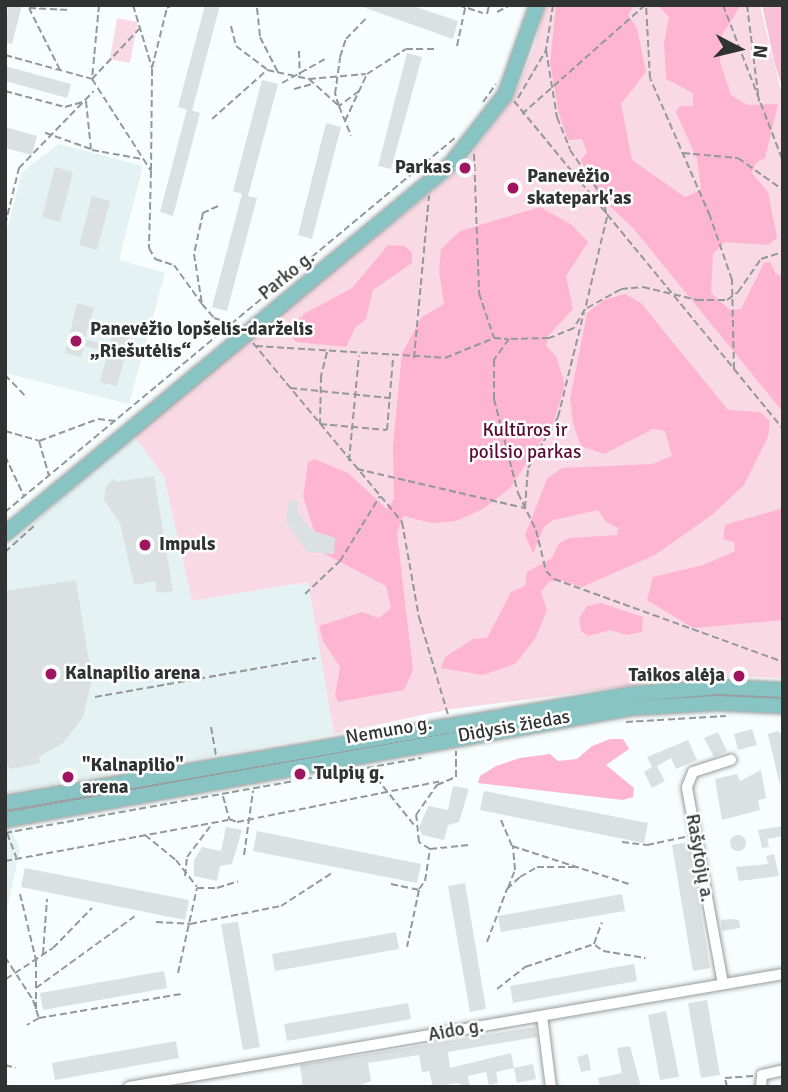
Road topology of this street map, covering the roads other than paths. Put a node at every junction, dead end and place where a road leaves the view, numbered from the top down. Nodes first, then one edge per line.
1 (537, 5) edge
2 (5, 534) edge
3 (783, 690) edge
4 (783, 706) edge
5 (453, 739) junction
6 (730, 760) dead end
7 (5, 803) edge
8 (6, 828) edge
9 (783, 974) edge
10 (723, 984) junction
11 (542, 1016) junction
12 (783, 1070) edge
13 (761, 1082) edge
14 (173, 1083) edge
15 (129, 1087) edge
16 (551, 1087) edge

1 - 2 main road, Parko g.
3 - 5 main road, Nemuno g.
4 - 5 main road, Nemuno g.
5 - 7 main road, Nemuno g.
5 - 8 main road, Nemuno g.
6 - 10 street, Rašytojų a.
9 - 10 street, Aido g.
10 - 11 street, Aido g.
11 - 14 street, Aido g.
11 - 16 street
12 - 13 street
14 - 15 street, Aido g.

